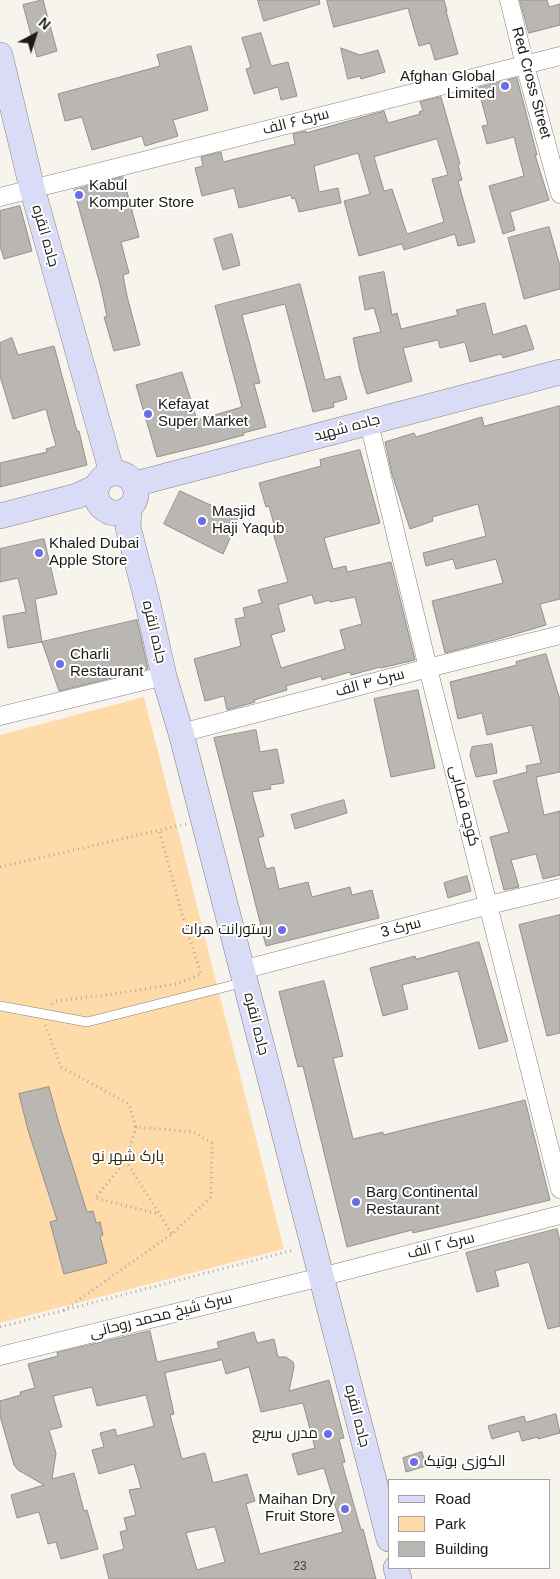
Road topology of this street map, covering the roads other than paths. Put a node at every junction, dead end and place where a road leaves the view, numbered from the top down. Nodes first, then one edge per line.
1 (510, 0) edge
2 (0, 55) edge
3 (560, 56) edge
4 (525, 65) junction
5 (32, 188) junction
6 (560, 194) edge
7 (0, 197) edge
8 (560, 372) edge
9 (369, 423) junction
10 (134, 484) junction
11 (95, 485) junction
12 (129, 509) junction
13 (0, 516) edge
14 (560, 636) edge
15 (428, 668) junction
16 (164, 676) junction
17 (0, 716) edge
18 (181, 733) junction
19 (560, 888) edge
20 (489, 905) junction
21 (244, 976) junction
22 (0, 1006) edge
23 (560, 1189) edge
24 (560, 1215) edge
25 (321, 1277) junction
26 (0, 1356) edge
27 (388, 1535) edge

1 - 4 street, Red Cross Street
2 - 5 main road, جاده انقره
3 - 4 street, سرک ۶ الف
4 - 5 street, سرک ۶ الف
4 - 6 street, Red Cross Street
5 - 7 street, سرک ۶ الف
5 - 11 main road, جاده انقره
8 - 9 main road, جاده شهید
9 - 10 main road, جاده شهید
9 - 15 street, کوچه قصابی
10 - 11 main road
10 - 12 main road
11 - 12 main road
11 - 13 main road
12 - 16 main road, جاده انقره
14 - 15 street, سرک ۴ الف
15 - 18 street, سرک ۴ الف
15 - 20 street, کوچه قصابی
16 - 17 street
16 - 18 main road, جاده انقره
18 - 21 main road, جاده انقره
19 - 20 street, سرک 3
20 - 21 street, سرک 3
20 - 23 street, کوچه قصابی
21 - 22 lane
21 - 25 main road, جاده انقره
24 - 25 street, سرک ۲ الف
25 - 26 street, سرک شیخ محمد روحانی
25 - 27 main road, جاده انقره

